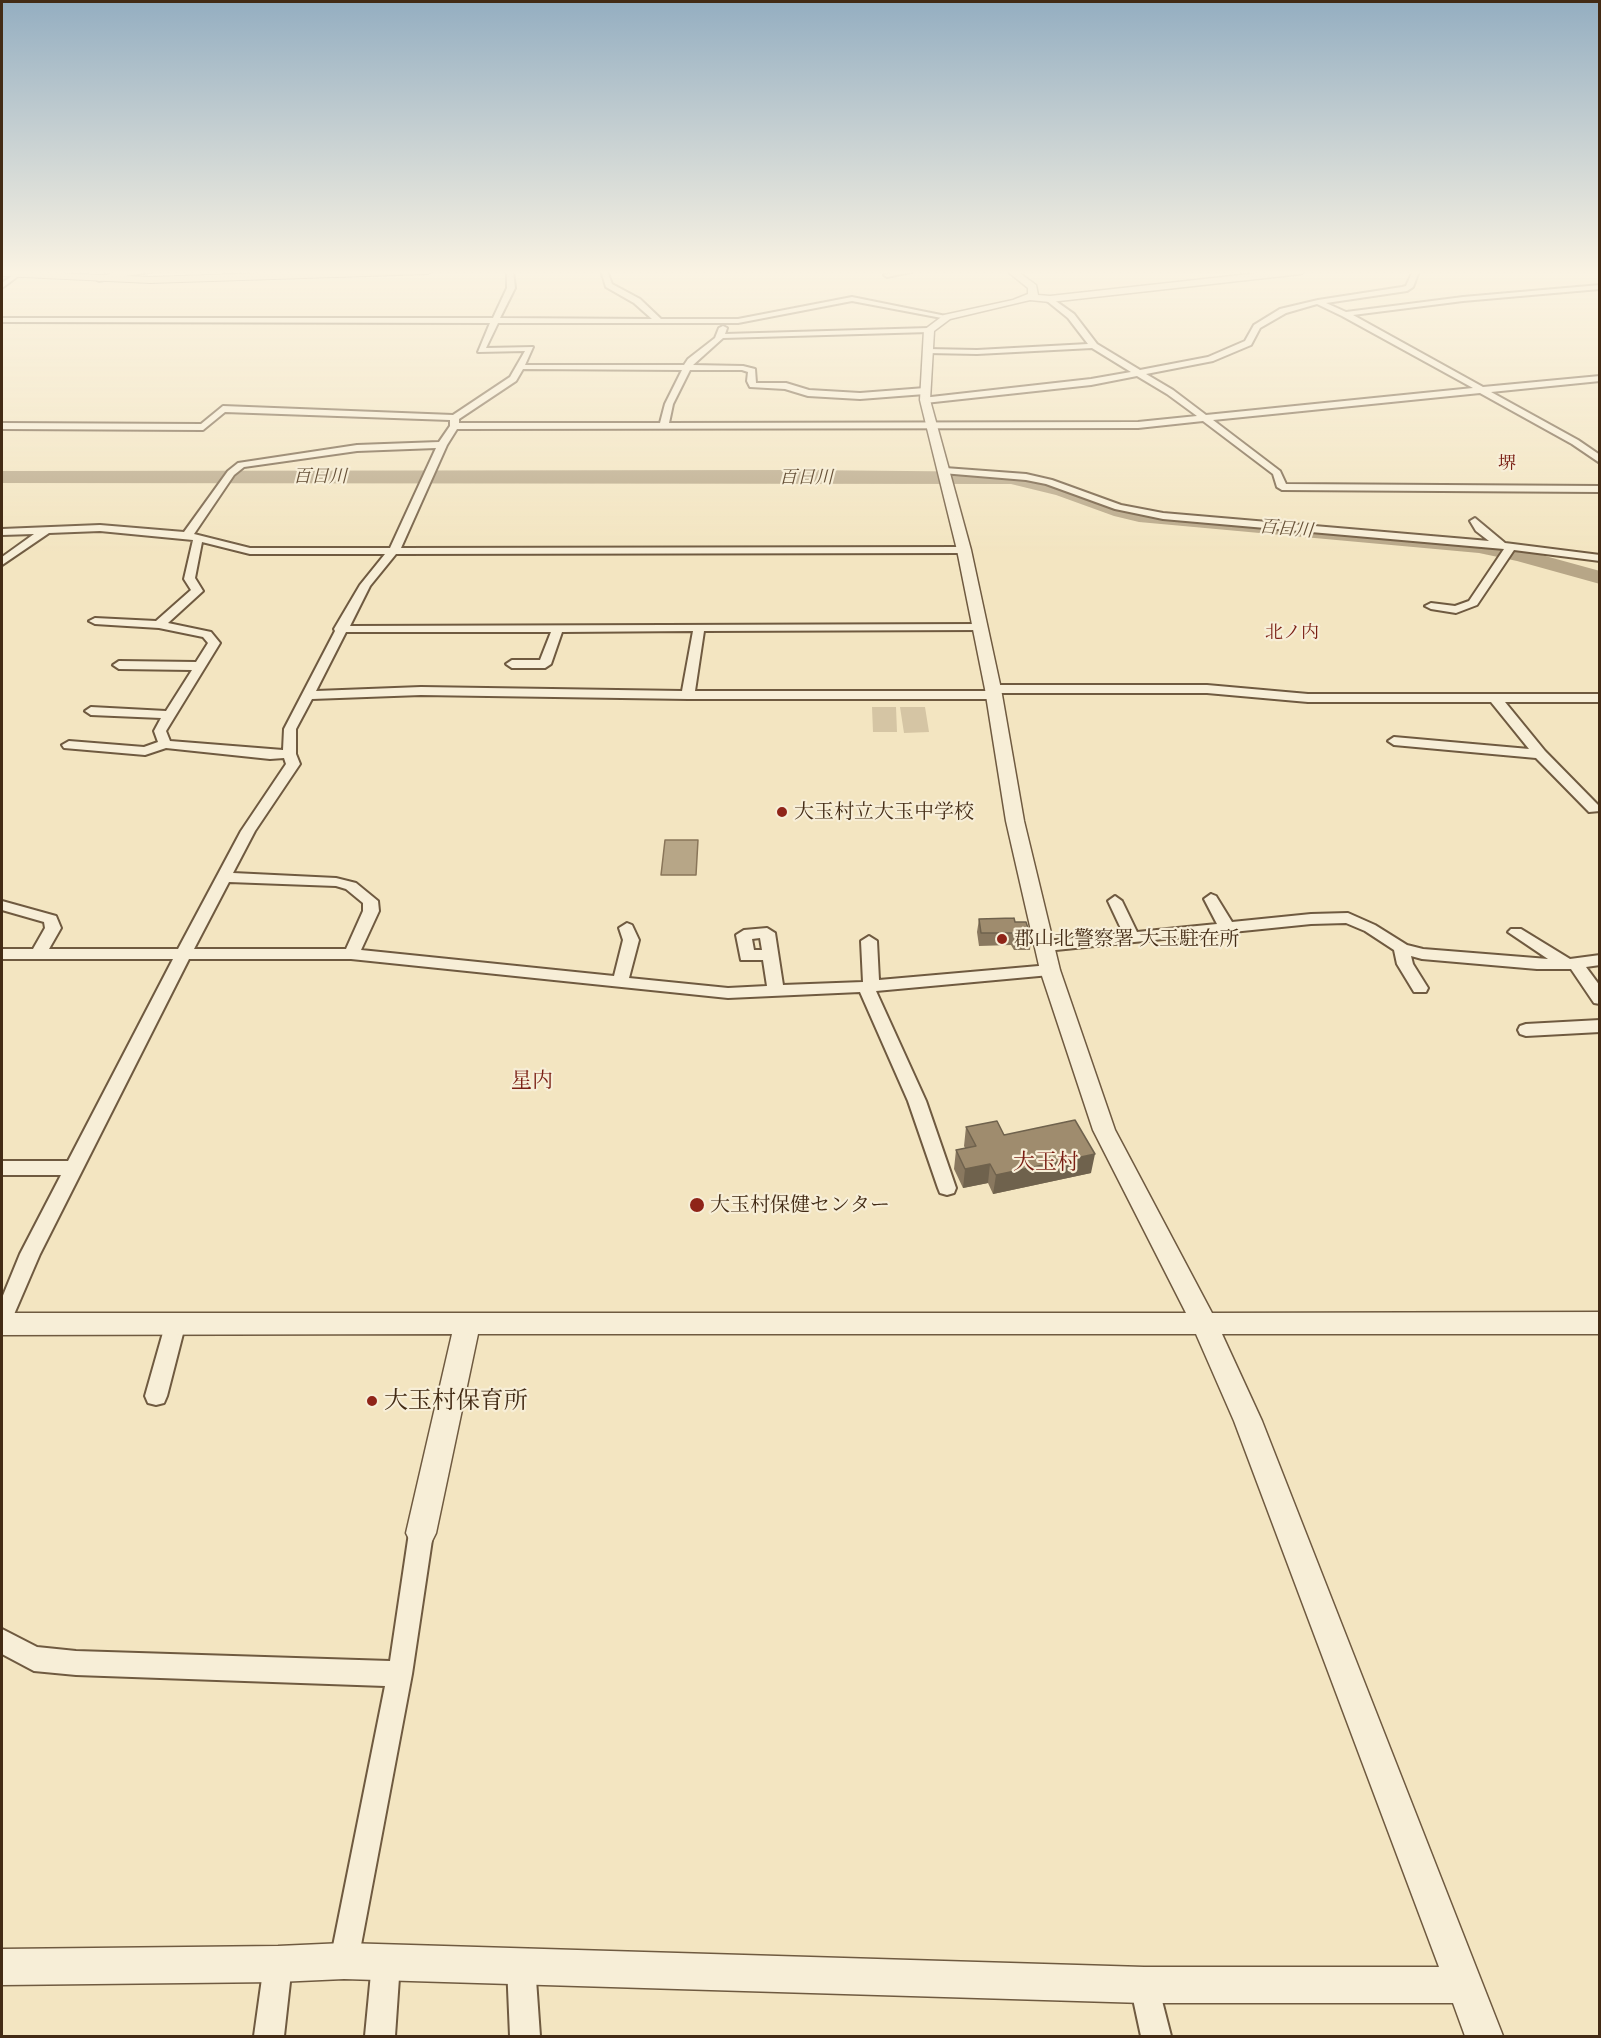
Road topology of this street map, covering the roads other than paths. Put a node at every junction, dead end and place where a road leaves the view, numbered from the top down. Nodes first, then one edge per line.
1 (927, 366) edge
2 (1128, 366) edge
3 (1174, 366) edge
4 (1438, 366) edge
5 (522, 367) joint
6 (687, 368) junction
7 (1139, 373) junction
8 (1599, 378) edge
9 (1481, 390) junction
10 (925, 396) junction
11 (1204, 419) junction
12 (455, 422) junction
13 (664, 425) junction
14 (932, 425) junction
15 (2, 426) edge
16 (442, 445) junction
17 (1599, 460) edge
18 (945, 475) junction
19 (1599, 489) edge
20 (1475, 522) dead end
21 (45, 531) junction
22 (2, 532) edge
23 (192, 537) junction
24 (1507, 549) junction
25 (394, 550) junction
26 (964, 550) junction
27 (1599, 558) edge
28 (2, 562) edge
29 (1431, 606) dead end
30 (95, 621) dead end
31 (159, 625) junction
32 (980, 627) junction
33 (699, 628) junction
34 (340, 629) junction
35 (557, 630) junction
36 (512, 664) dead end
37 (119, 665) dead end
38 (199, 666) junction
39 (993, 692) junction
40 (307, 695) junction
41 (688, 695) junction
42 (1599, 698) edge
43 (1495, 699) junction
44 (91, 711) dead end
45 (168, 715) junction
46 (1394, 741) dead end
47 (165, 744) junction
48 (69, 745) dead end
49 (289, 754) junction
50 (1540, 754) junction
51 (1598, 811) edge
52 (224, 877) junction
53 (1210, 899) dead end
54 (1115, 901) dead end
55 (2, 905) edge
56 (627, 928) dead end
57 (1227, 928) junction
58 (1516, 932) dead end
59 (1132, 937) junction
60 (870, 940) dead end
61 (1401, 948) junction
62 (184, 953) junction
63 (2, 954) edge
64 (38, 954) junction
65 (351, 954) junction
66 (770, 954) dead end
67 (1048, 958) junction
68 (1599, 960) edge
69 (1572, 964) junction
70 (620, 982) junction
71 (868, 986) junction
72 (1420, 988) dead end
73 (776, 991) junction
74 (1599, 999) edge
75 (1599, 1026) edge
76 (1526, 1030) dead end
77 (2, 1168) edge
78 (75, 1168) junction
79 (947, 1188) dead end
80 (2, 1322) edge
81 (176, 1322) junction
82 (1204, 1322) junction
83 (1599, 1323) edge
84 (467, 1324) junction
85 (156, 1396) dead end
86 (421, 1533) joint
87 (2, 1641) edge
88 (400, 1674) junction
89 (344, 1961) junction
90 (386, 1963) junction
91 (278, 1964) junction
92 (521, 1965) junction
93 (2, 1967) edge
94 (1144, 1985) junction
95 (1463, 1985) junction
96 (269, 2037) edge
97 (380, 2037) edge
98 (525, 2037) edge
99 (1156, 2037) edge
100 (1484, 2037) edge

1 - 10 street
2 - 7 street
3 - 7 street
4 - 9 street
5 - 6 street
5 - 12 street
6 - 10 street
6 - 13 street
7 - 10 street
7 - 11 street
8 - 9 street
9 - 11 street
9 - 17 street
10 - 14 street
11 - 14 street
11 - 19 street
12 - 13 street
12 - 15 street
12 - 16 street
13 - 14 street
14 - 18 street
16 - 23 street
16 - 25 street
18 - 24 street
18 - 26 street
20 - 24 street
21 - 22 street
21 - 23 street
21 - 28 street
23 - 25 street
23 - 31 street
24 - 27 street
24 - 29 street
25 - 26 street
25 - 34 street
26 - 32 street
30 - 31 street
31 - 38 street
32 - 33 street
32 - 39 street
33 - 35 street
33 - 41 street
34 - 35 street
34 - 40 street
35 - 36 street
37 - 38 street
38 - 45 street
39 - 41 street
39 - 43 street
39 - 67 street
40 - 41 street
40 - 49 street
42 - 43 street
43 - 50 street
44 - 45 street
45 - 47 street
46 - 50 street
47 - 48 street
47 - 49 street
49 - 52 street
50 - 51 street
52 - 62 street
52 - 65 street
53 - 57 street
54 - 59 street
55 - 64 street
56 - 70 street
57 - 59 street
57 - 61 street
58 - 69 street
59 - 67 street
60 - 71 street
61 - 69 street
61 - 72 street
62 - 64 street
62 - 65 street
62 - 78 street
63 - 64 street
65 - 70 street
66 - 73 street
67 - 71 street
67 - 82 street
68 - 69 street
69 - 74 street
70 - 73 street
71 - 73 street
71 - 79 street
75 - 76 street
77 - 78 street
78 - 80 street
80 - 81 street
81 - 84 street
81 - 85 street
82 - 83 street
82 - 84 street
82 - 95 street
84 - 86 street
86 - 88 street
87 - 88 street
88 - 89 street
89 - 90 street
89 - 91 street
90 - 92 street
90 - 97 street
91 - 93 street
91 - 96 street
92 - 94 street
92 - 98 street
94 - 95 street
94 - 99 street
95 - 100 street

